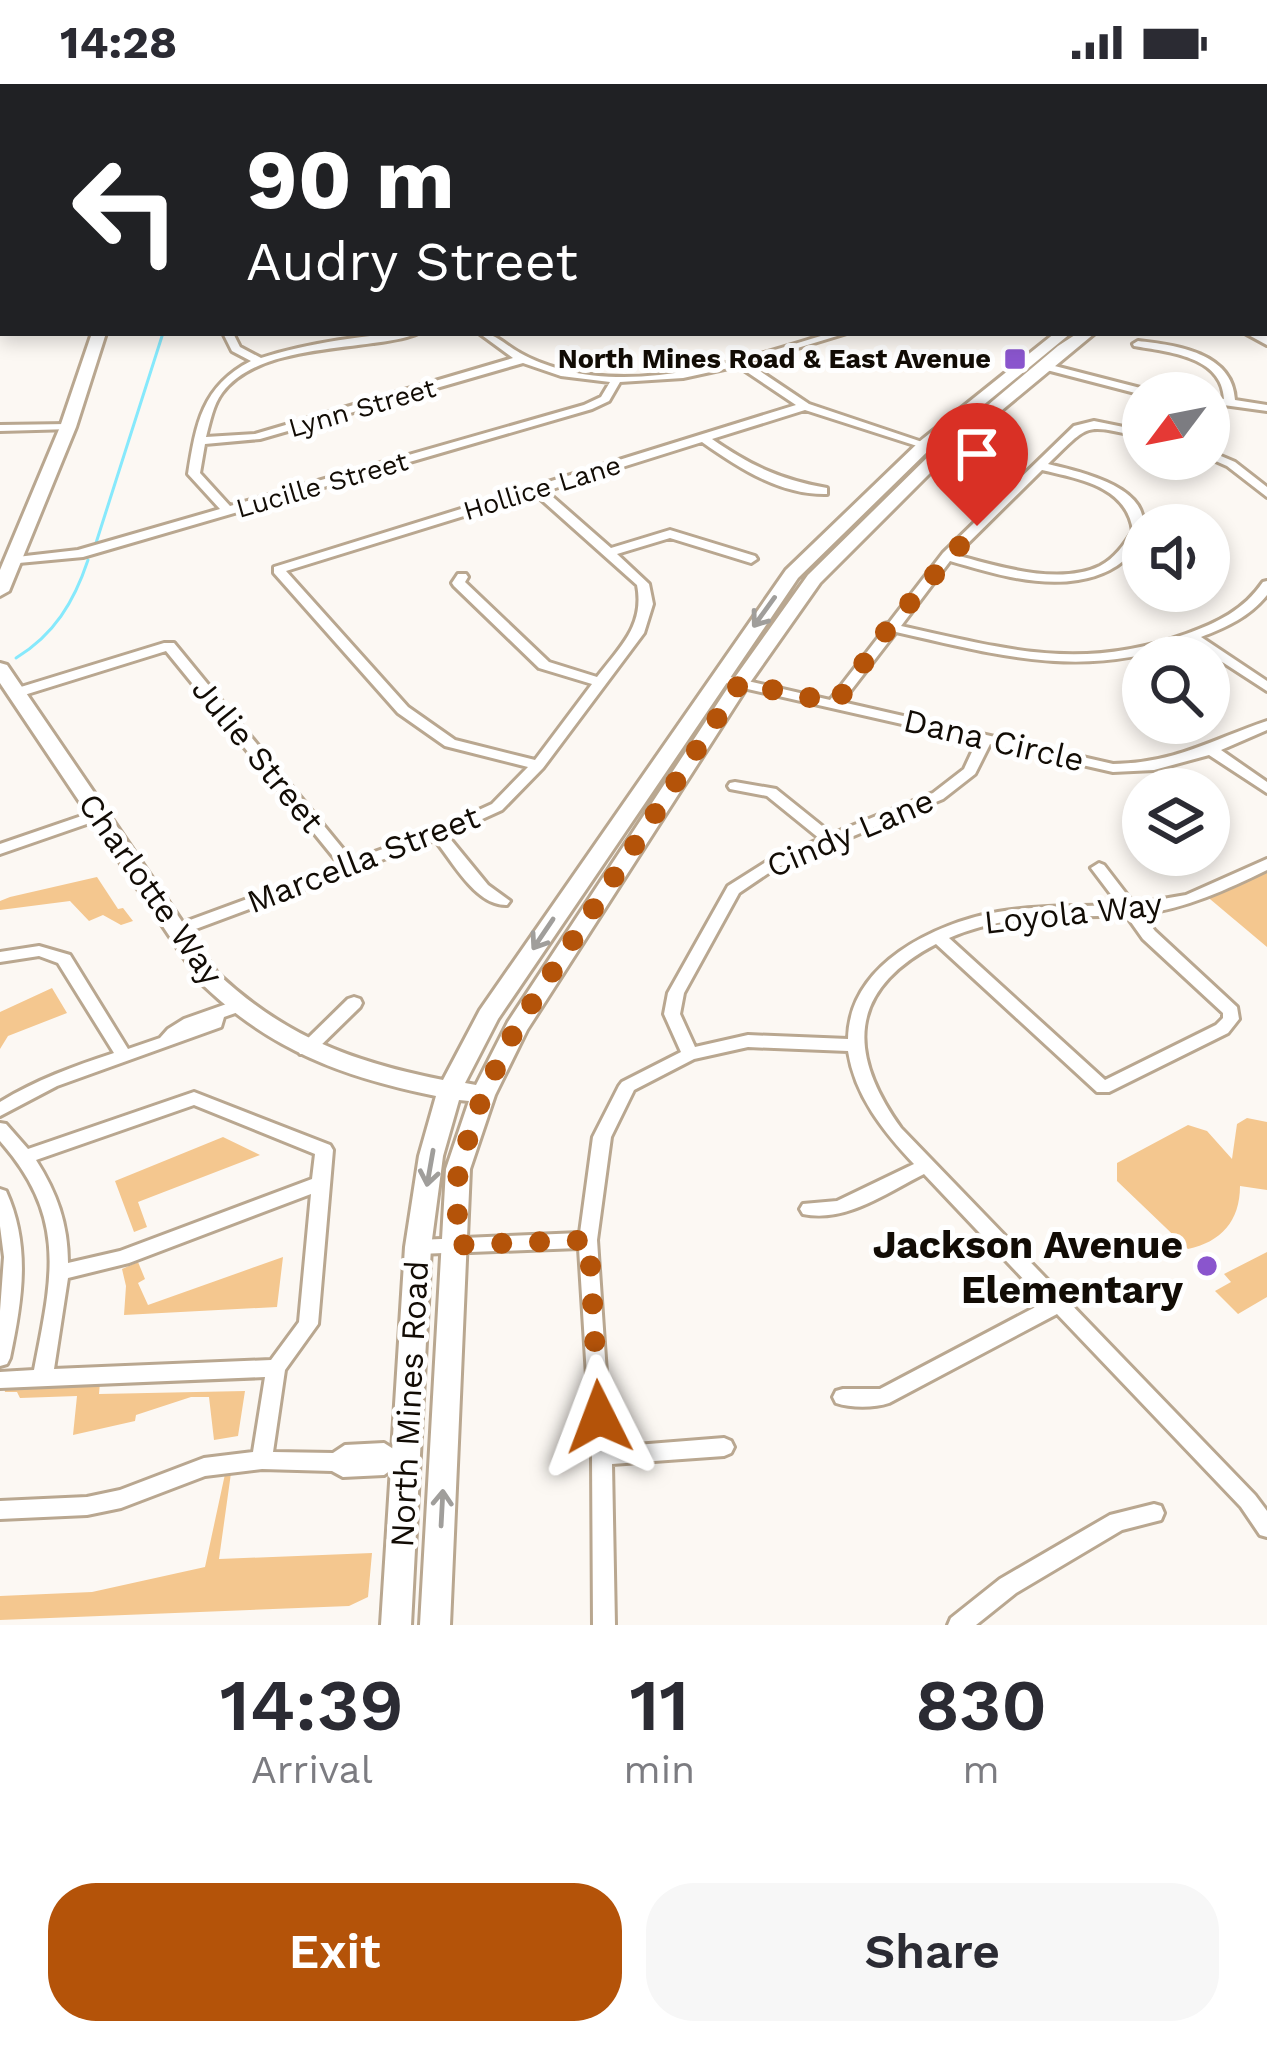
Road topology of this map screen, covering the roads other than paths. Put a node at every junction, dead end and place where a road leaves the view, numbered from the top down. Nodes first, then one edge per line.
1 (98, 336) edge
2 (230, 336) edge
3 (488, 336) edge
4 (798, 336) edge
5 (832, 336) edge
6 (1065, 336) edge
7 (1065, 336) edge
8 (1084, 336) edge
9 (354, 339) edge
10 (808, 343) junction
11 (1138, 344) dead end
12 (523, 359) junction
13 (258, 362) junction
14 (742, 364) junction
15 (1043, 366) junction
16 (1218, 372) edge
17 (617, 379) junction
18 (1122, 386) edge
19 (1230, 402) edge
20 (806, 406) junction
21 (1267, 408) edge
22 (68, 427) junction
23 (0, 428) edge
24 (1122, 431) edge
25 (704, 438) junction
26 (199, 441) junction
27 (934, 448) junction
28 (1230, 464) edge
29 (1038, 465) junction
30 (538, 490) junction
31 (824, 491) dead end
32 (1267, 494) edge
33 (229, 512) junction
34 (612, 552) junction
35 (947, 556) junction
36 (751, 559) dead end
37 (12, 561) junction
38 (462, 577) dead end
39 (1267, 585) edge
40 (0, 589) edge
41 (889, 627) junction
42 (1194, 636) edge
43 (1122, 658) edge
44 (1230, 662) edge
45 (716, 678) junction
46 (6, 679) edge
47 (601, 682) junction
48 (740, 683) junction
49 (1267, 687) edge
50 (836, 703) junction
51 (1267, 725) edge
52 (985, 740) junction
53 (1211, 750) junction
54 (538, 765) junction
55 (735, 785) dead end
56 (1267, 790) edge
57 (99, 815) junction
58 (438, 834) junction
59 (831, 841) junction
60 (0, 849) edge
61 (347, 864) junction
62 (1267, 864) edge
63 (1099, 868) dead end
64 (502, 901) dead end
65 (1128, 908) junction
66 (177, 931) junction
67 (937, 935) junction
68 (0, 957) edge
69 (354, 1003) dead end
70 (225, 1011) junction
71 (854, 1046) junction
72 (306, 1050) junction
73 (690, 1054) junction
74 (124, 1056) junction
75 (449, 1090) junction
76 (483, 1095) junction
77 (0, 1110) edge
78 (0, 1129) edge
79 (28, 1156) junction
80 (925, 1166) junction
81 (319, 1184) junction
82 (0, 1196) edge
83 (809, 1209) dead end
84 (589, 1240) junction
85 (457, 1245) junction
86 (418, 1246) junction
87 (62, 1272) junction
88 (1059, 1304) junction
89 (0, 1358) edge
90 (276, 1368) junction
91 (44, 1374) junction
92 (0, 1379) edge
93 (843, 1396) dead end
94 (724, 1447) dead end
95 (602, 1456) junction
96 (398, 1459) junction
97 (262, 1460) junction
98 (0, 1510) edge
99 (1154, 1513) dead end
100 (1267, 1528) edge
101 (396, 1625) edge
102 (436, 1625) edge
103 (604, 1625) edge
104 (959, 1625) edge

1 - 22 main road
2 - 13 street
3 - 12 street
4 - 10 street
5 - 10 street
6 - 15 main road
7 - 27 main road, North Mines Road
8 - 15 main road, North Mines Road
9 - 13 street
10 - 14 street
11 - 16 street
12 - 17 street
12 - 26 street, Lynn Street
13 - 26 street
14 - 17 street
14 - 20 street
15 - 18 street
15 - 27 main road, North Mines Road
17 - 33 street, Lucille Street
19 - 21 street
20 - 25 street, Hollice Lane
20 - 27 street
22 - 23 street
22 - 37 main road
24 - 29 street
25 - 30 street, Hollice Lane
25 - 31 street
26 - 33 street
27 -> 45 main road, North Mines Road
27 - 48 main road, North Mines Road
28 - 32 street
29 - 35 street
29 - 35 street
30 - 34 street, Marcella Street
30 - 54 street, Hollice Lane
33 - 37 street, Lucille Street
34 - 36 street
34 - 47 street, Marcella Street
35 - 41 street
37 - 40 main road
38 - 47 street
39 - 42 street
41 - 43 street
41 - 50 street
44 - 49 street
45 - 48 street, Dana Circle
45 -> 75 main road, North Mines Road
46 - 57 main road, Charlotte Way
46 - 61 street, Julie Street
47 - 54 street, Marcella Street
48 - 50 street, Dana Circle
48 - 76 main road, North Mines Road
50 - 52 street, Dana Circle
51 - 53 street, Dana Circle
52 - 53 street, Dana Circle
52 - 59 street, Cindy Lane
53 - 56 street
54 - 58 street, Marcella Street
55 - 59 street
57 - 60 street
57 - 66 main road, Charlotte Way
58 - 61 street, Marcella Street
58 - 64 street
59 - 73 street, Cindy Lane
61 - 66 street, Marcella Street
62 - 65 street, Loyola Way
63 - 65 street
65 - 67 street, Loyola Way
65 - 67 street
66 - 70 main road, Charlotte Way
67 - 71 street, Loyola Way
68 - 74 street
69 - 72 street
70 - 72 main road, Charlotte Way
70 - 74 street
71 - 73 street
71 - 80 street
72 - 75 main road, Charlotte Way
73 - 84 street
74 - 77 street
75 - 76 main road, Charlotte Way
75 -> 86 main road, North Mines Road
76 - 85 main road, North Mines Road
78 - 79 street
79 - 81 street
79 - 87 street
80 - 83 street
80 - 88 street
81 - 87 street
81 - 90 street
82 - 89 street
84 - 85 street
84 - 95 street
85 - 86 street
102 -> 85 main road, North Mines Road
86 - 96 main road, North Mines Road
87 - 91 street
88 - 93 street
88 - 100 street
90 - 91 street
90 - 97 street
91 - 92 street
94 - 95 street
95 - 103 street
96 - 97 street
96 - 101 main road, North Mines Road
97 - 98 street
99 - 104 street

